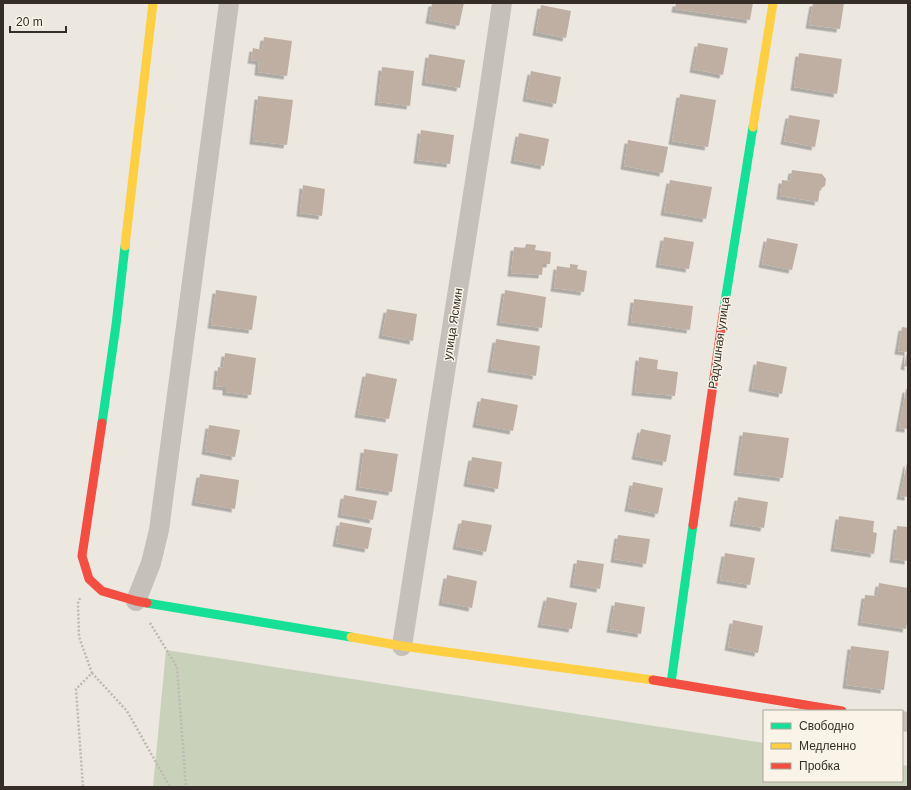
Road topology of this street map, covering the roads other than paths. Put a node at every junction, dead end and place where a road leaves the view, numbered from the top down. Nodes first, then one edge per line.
1 (153, 3) edge
2 (229, 3) edge
3 (502, 3) edge
4 (773, 3) edge
5 (136, 600) junction
6 (402, 646) junction
7 (671, 683) junction
8 (836, 710) edge

1 - 5 street
2 - 5 street
3 - 6 street, улица Ясмин
4 - 7 street, Радушная улица
5 - 6 street
6 - 7 street
7 - 8 street

